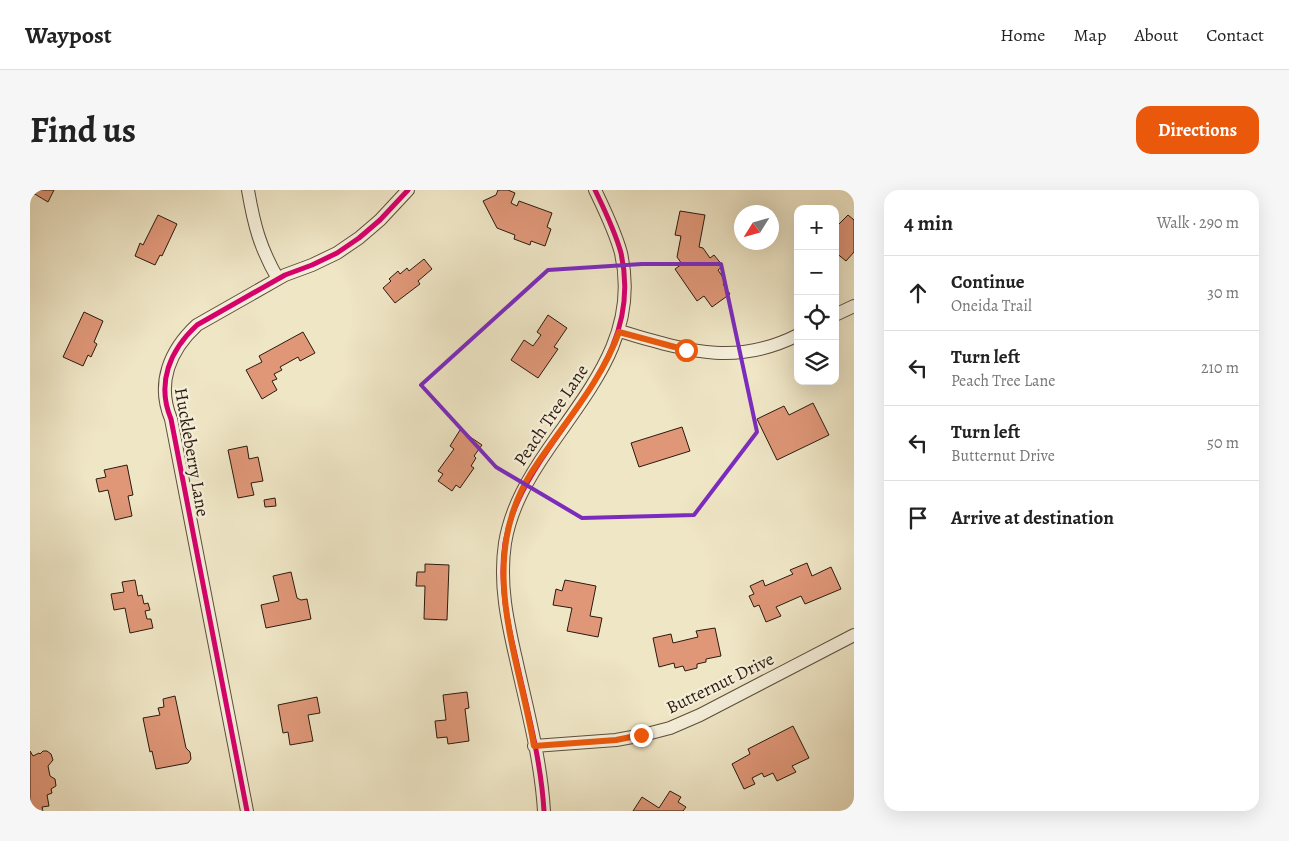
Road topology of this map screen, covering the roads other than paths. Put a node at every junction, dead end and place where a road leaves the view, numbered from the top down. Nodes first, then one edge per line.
1 (248, 190) edge
2 (408, 190) edge
3 (595, 190) edge
4 (278, 279) junction
5 (854, 306) edge
6 (839, 313) edge
7 (619, 332) junction
8 (794, 337) edge
9 (854, 635) edge
10 (534, 746) junction
11 (247, 811) edge
12 (544, 811) edge

1 - 4 street
2 - 4 street, Huckleberry Lane
3 - 7 street, Peach Tree Lane
4 - 11 street, Huckleberry Lane
5 - 6 street
7 - 8 street
7 - 10 street, Peach Tree Lane
9 - 10 street, Butternut Drive
10 - 12 street, Peach Tree Lane

